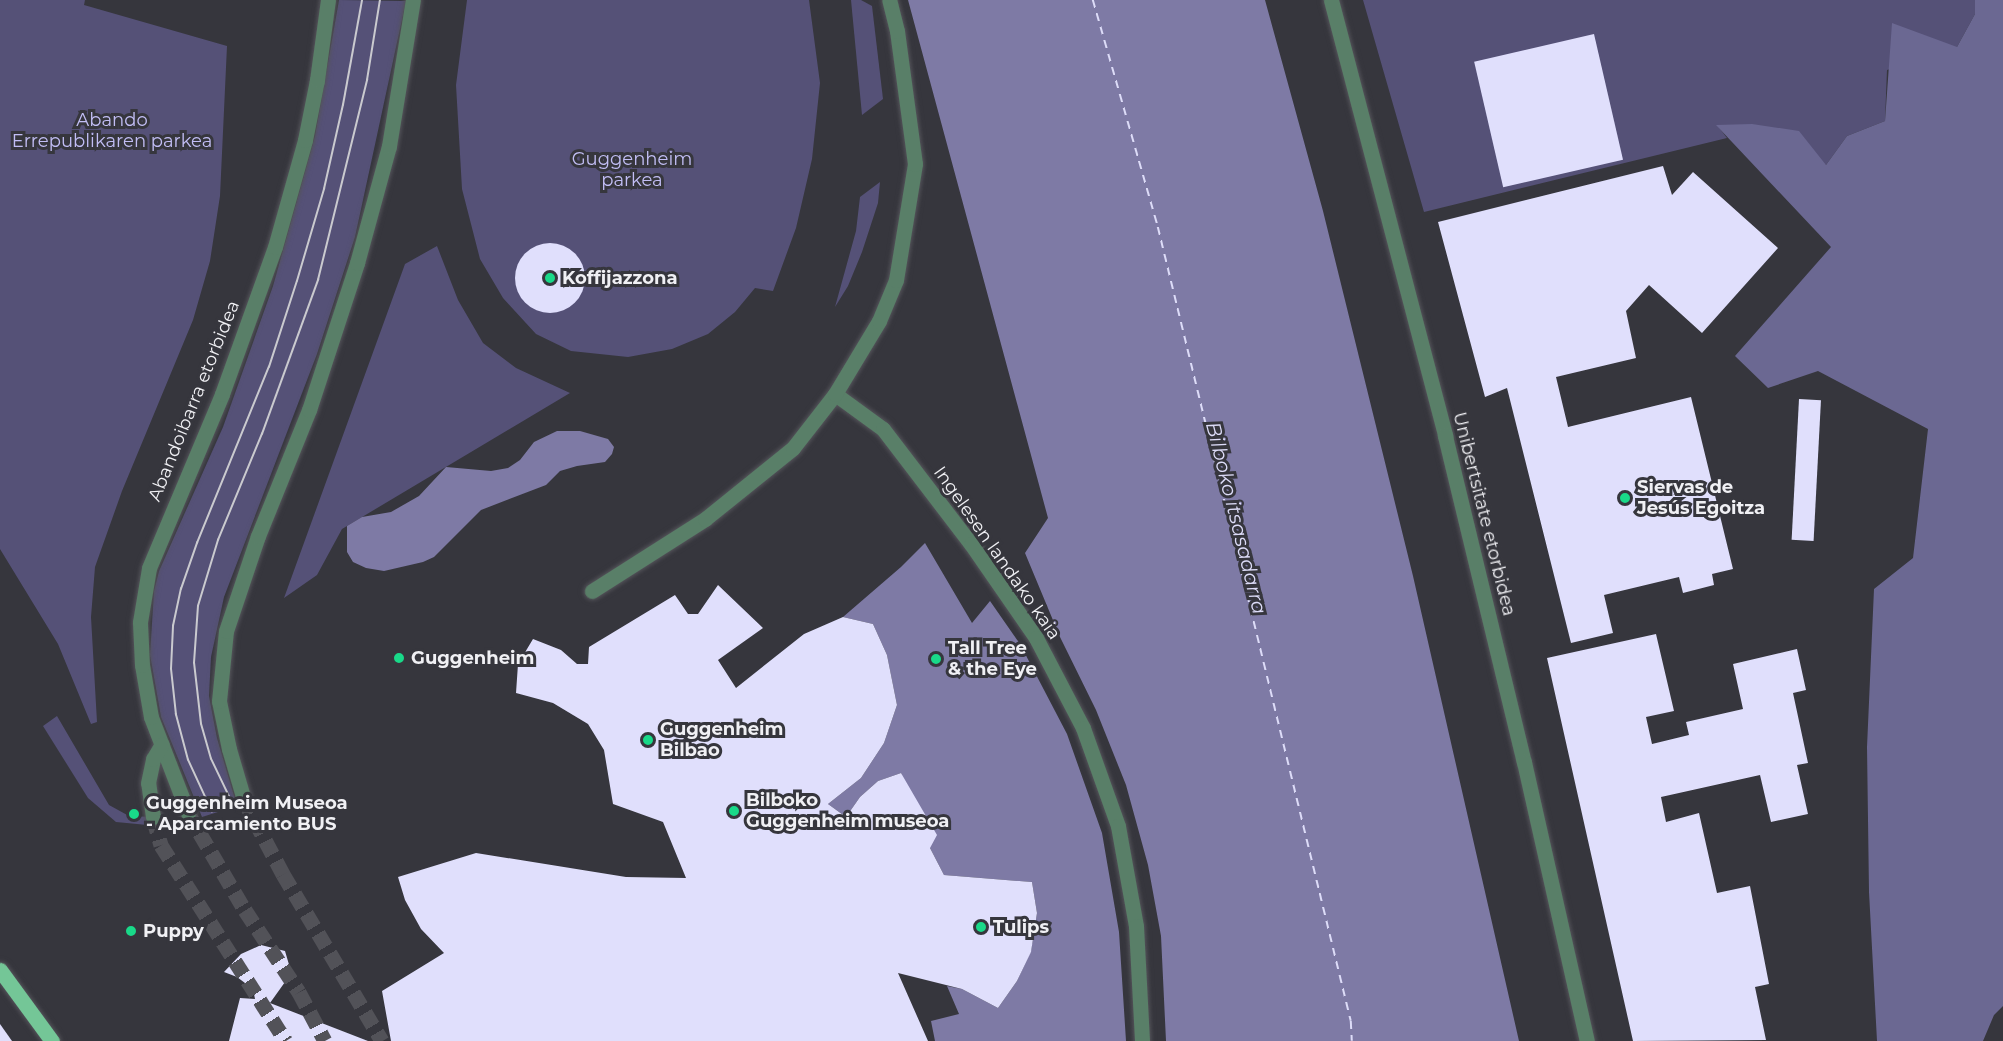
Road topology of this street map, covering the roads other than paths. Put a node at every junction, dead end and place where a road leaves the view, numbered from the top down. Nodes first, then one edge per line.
1 (328, 0) edge
2 (413, 0) edge
3 (889, 0) edge
4 (1331, 0) edge
5 (835, 394) junction
6 (592, 591) dead end
7 (162, 744) junction
8 (244, 800) tunnel mouth
9 (188, 813) tunnel mouth
10 (153, 817) tunnel mouth
11 (0, 970) edge
12 (52, 1041) edge
13 (1142, 1041) edge
14 (1587, 1041) edge

1 - 7 street, Abandoibarra etorbidea
2 - 8 street
3 - 5 street
4 - 14 street, Unibertsitate etorbidea
5 - 6 street
5 - 13 street, Ingelesen landako kaia
7 - 9 street, Abandoibarra etorbidea
7 - 10 street
11 - 12 main road

